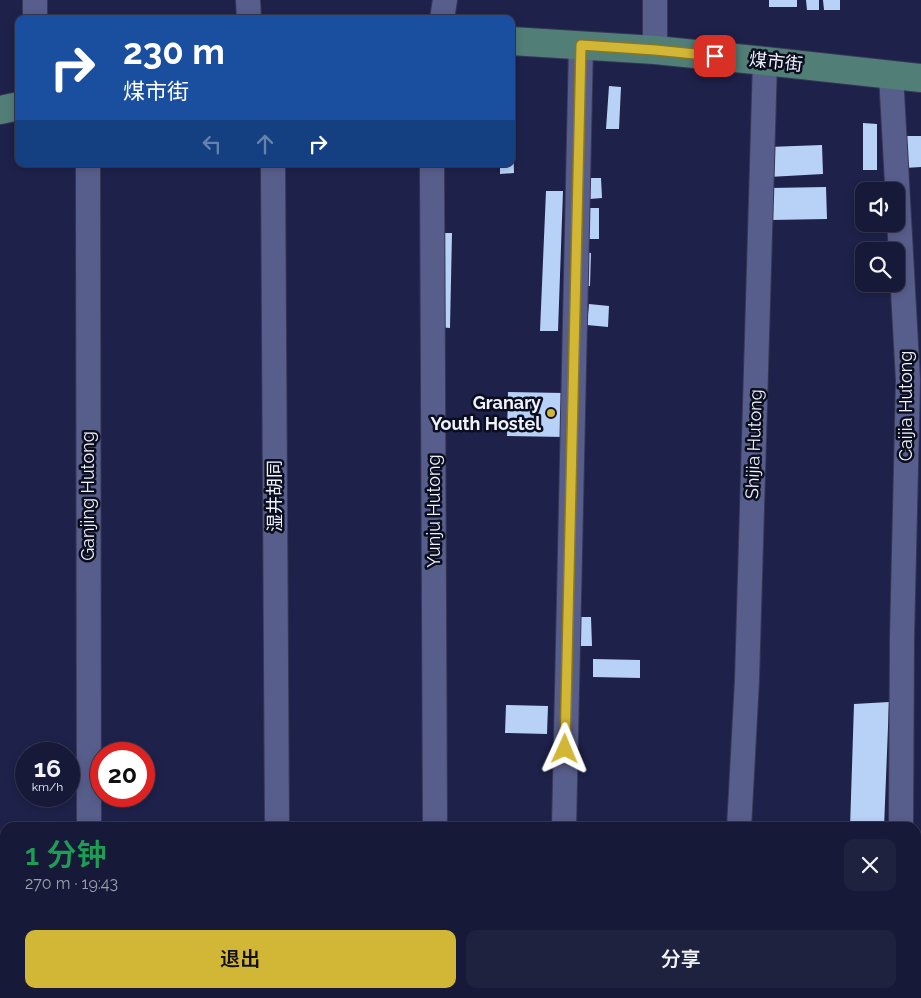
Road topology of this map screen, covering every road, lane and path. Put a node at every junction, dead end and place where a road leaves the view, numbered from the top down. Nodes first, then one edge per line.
1 (35, 0) edge
2 (248, 0) edge
3 (445, 0) edge
4 (654, 0) edge
5 (35, 15) edge
6 (249, 15) edge
7 (443, 15) edge
8 (515, 41) edge
9 (581, 45) junction
10 (655, 50) junction
11 (765, 60) junction
12 (891, 75) junction
13 (921, 78) edge
14 (15, 107) edge
15 (0, 110) edge
16 (88, 167) edge
17 (273, 167) edge
18 (432, 167) edge
19 (89, 822) edge
20 (277, 822) edge
21 (435, 822) edge
22 (564, 822) edge
23 (739, 822) edge
24 (902, 822) edge

1 - 5 street
2 - 6 street
3 - 7 street
4 - 10 street
8 - 9 main road, 煤市街
9 - 10 main road, 煤市街
9 - 22 street
10 - 11 main road, 煤市街
11 - 12 main road, 煤市街
11 - 23 street, Shijia Hutong
12 - 13 main road, 煤市街
12 - 24 street, Caijia Hutong
14 - 15 main road
16 - 19 street, Ganjing Hutong
17 - 20 street, 湿井胡同
18 - 21 street, Yunju Hutong

